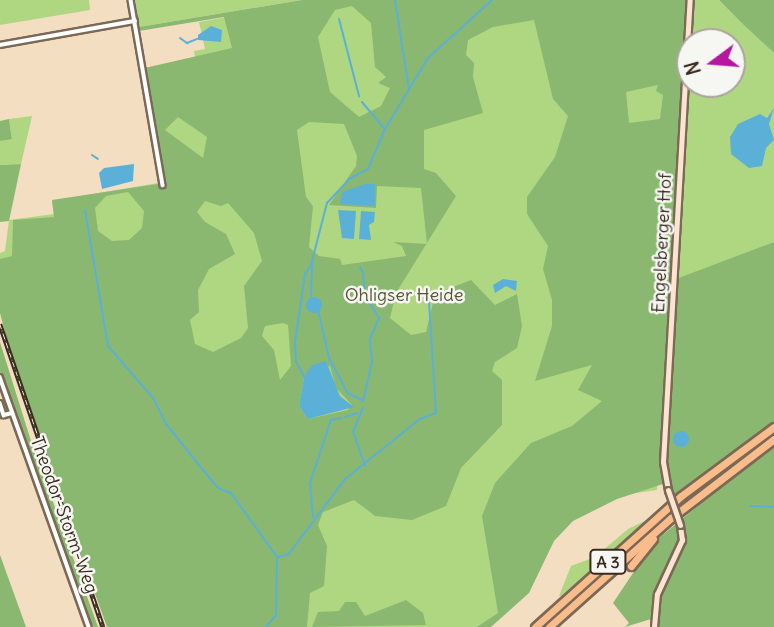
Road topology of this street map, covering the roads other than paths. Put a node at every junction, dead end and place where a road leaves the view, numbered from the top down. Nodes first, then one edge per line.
1 (131, 0) edge
2 (690, 0) edge
3 (135, 21) junction
4 (0, 45) edge
5 (163, 185) dead end
6 (0, 377) edge
7 (0, 403) edge
8 (12, 413) junction
9 (774, 426) edge
10 (774, 439) edge
11 (681, 496) junction
12 (660, 509) dead end
13 (671, 518) junction
14 (631, 566) dead end
15 (89, 627) edge
16 (535, 627) edge
17 (549, 627) edge
18 (654, 627) edge

1 - 3 street
2 - 18 street, Engelsberger Hof, bridge
3 - 4 street
3 - 5 street
6 - 8 street, Theodor-Storm-Weg
7 - 8 street
8 - 15 street, Theodor-Storm-Weg
9 - 11 highway, A 3
10 - 13 highway, A 3
11 - 12 highway
11 - 16 highway, A 3
13 - 14 highway
13 - 17 highway, A 3

